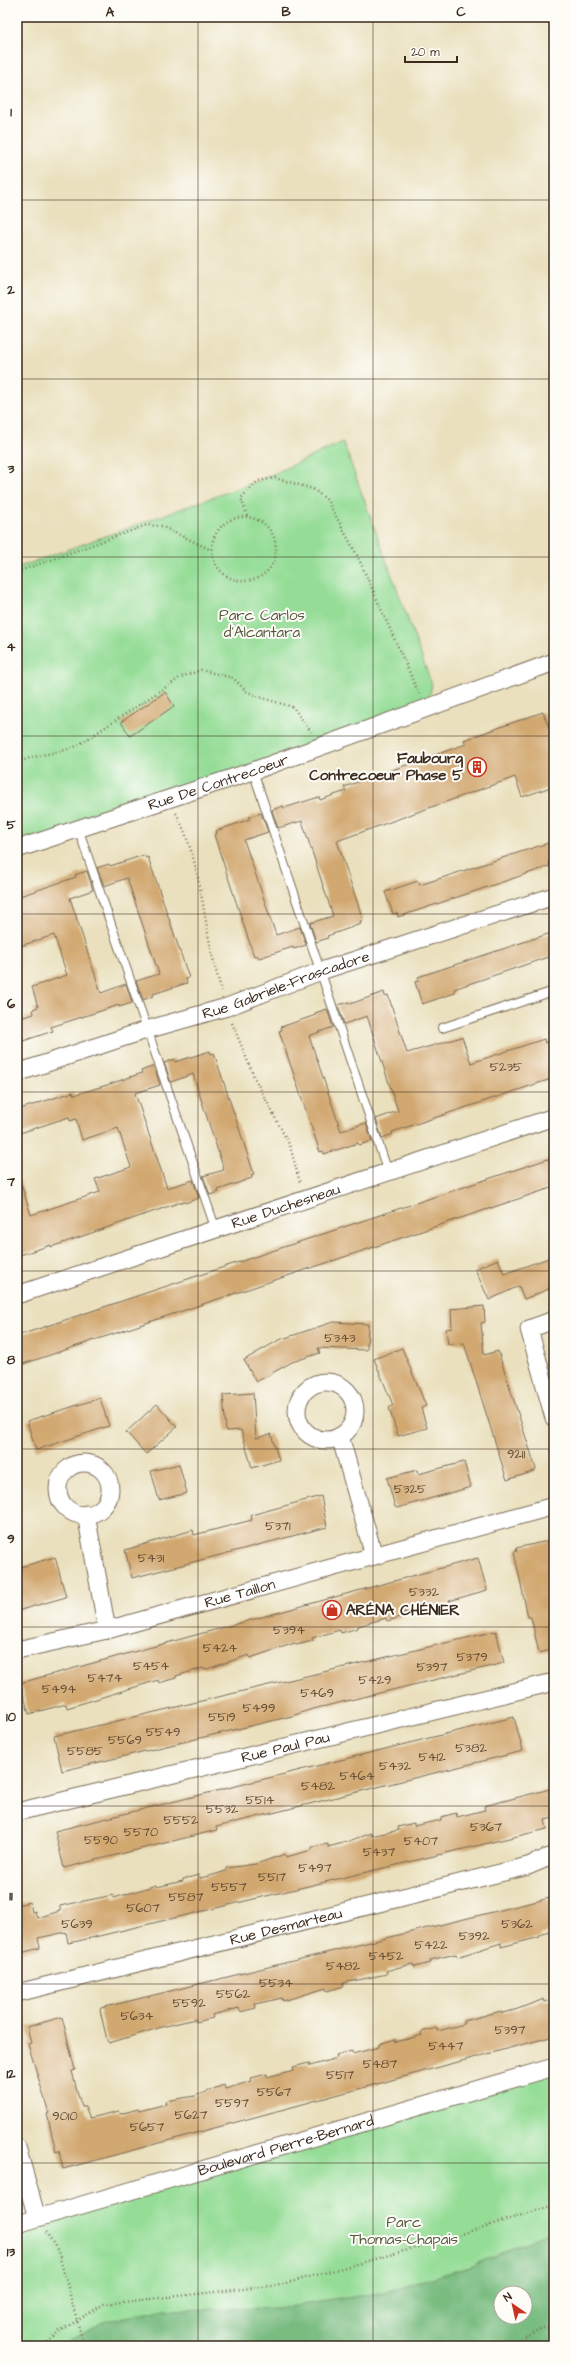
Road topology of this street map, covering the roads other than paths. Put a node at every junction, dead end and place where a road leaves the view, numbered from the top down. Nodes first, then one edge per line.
1 (554, 662) edge
2 (253, 771) junction
3 (78, 828) junction
4 (17, 849) edge
5 (554, 896) edge
6 (321, 971) junction
7 (554, 991) edge
8 (442, 1028) dead end
9 (146, 1030) junction
10 (17, 1073) edge
11 (554, 1117) edge
12 (388, 1172) junction
13 (215, 1227) junction
14 (17, 1295) edge
15 (554, 1320) edge
16 (554, 1418) edge
17 (340, 1436) dead end
18 (554, 1506) edge
19 (86, 1514) dead end
20 (374, 1556) junction
21 (107, 1630) junction
22 (17, 1650) edge
23 (554, 1682) edge
24 (17, 1812) edge
25 (554, 1855) edge
26 (17, 1993) edge
27 (554, 2067) edge
28 (17, 2147) edge
29 (37, 2218) junction
30 (17, 2224) edge

1 - 2 street, Rue De Contrecoeur
2 - 3 street, Rue De Contrecoeur
2 - 6 lane
3 - 4 street, Rue De Contrecoeur
3 - 9 lane
5 - 6 street, Rue Gabriele-Frascadore
6 - 9 street, Rue Gabriele-Frascadore
6 - 12 lane
7 - 8 lane
9 - 10 street, Rue Gabriele-Frascadore
9 - 13 lane
11 - 12 street, Rue Duchesneau
12 - 13 street, Rue Duchesneau
13 - 14 street, Rue Duchesneau
15 - 16 street
17 - 20 street
18 - 20 street, Rue Taillon
19 - 21 street
20 - 21 street, Rue Taillon
21 - 22 street, Rue Taillon
23 - 24 street, Rue Paul Pau
25 - 26 street, Rue Desmarteau
27 - 29 street, Boulevard Pierre-Bernard
28 - 29 street
29 - 30 street, Boulevard Pierre-Bernard

